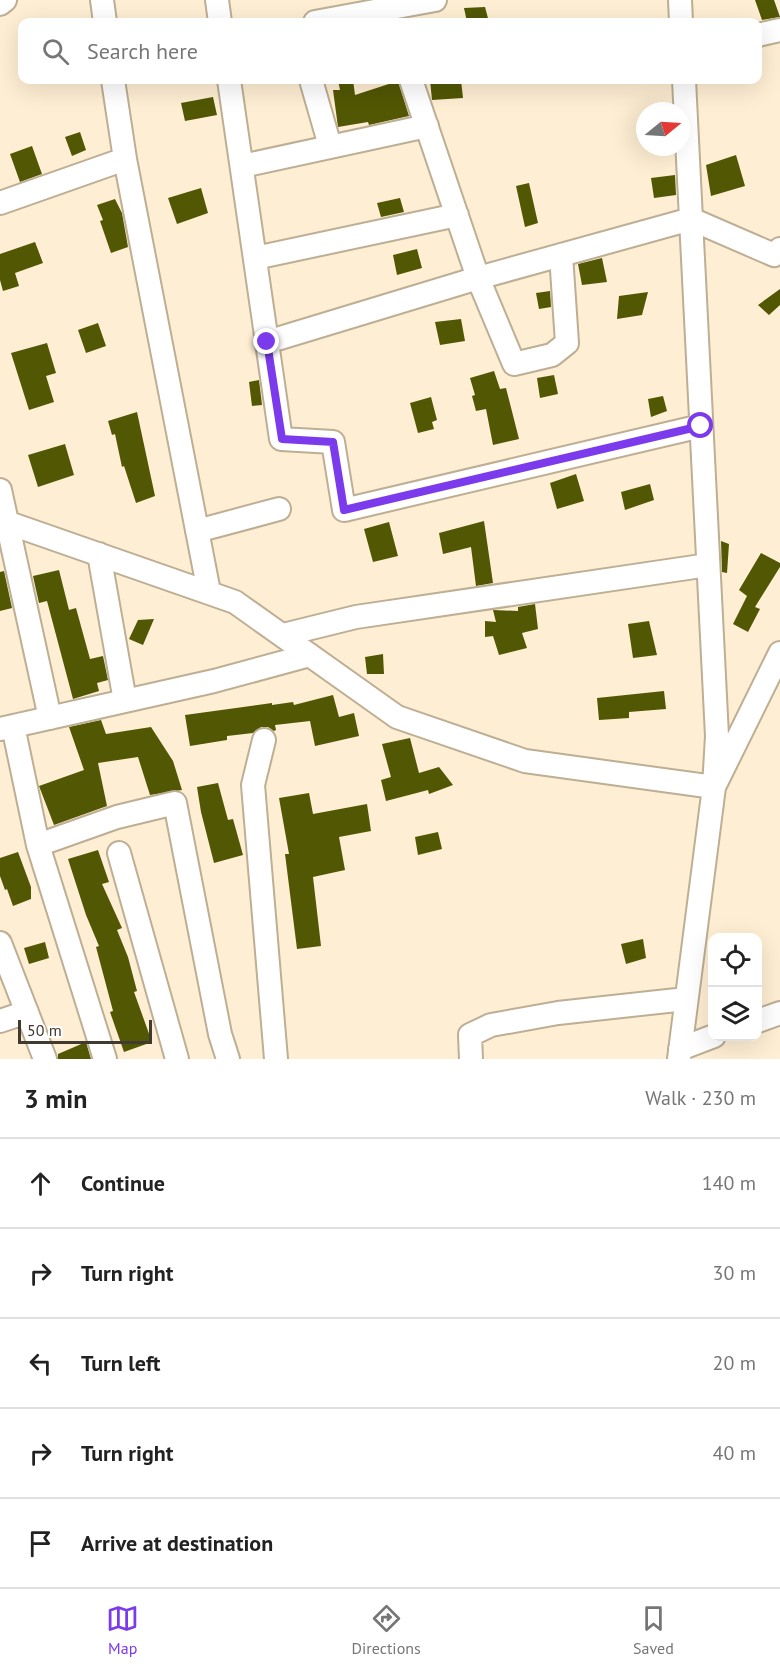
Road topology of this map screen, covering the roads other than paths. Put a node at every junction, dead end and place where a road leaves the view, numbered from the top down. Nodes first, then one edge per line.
1 (5, 0) edge
2 (102, 0) edge
3 (217, 0) edge
4 (435, 0) edge
5 (680, 0) edge
6 (0, 4) edge
7 (388, 11) edge
8 (104, 18) edge
9 (219, 18) edge
10 (342, 18) edge
11 (681, 18) edge
12 (780, 30) edge
13 (762, 34) edge
14 (115, 84) edge
15 (230, 84) edge
16 (311, 84) edge
17 (412, 84) edge
18 (684, 84) edge
19 (427, 126) junction
20 (330, 146) junction
21 (126, 159) junction
22 (242, 166) junction
23 (0, 203) edge
24 (457, 215) junction
25 (691, 219) junction
26 (561, 255) junction
27 (778, 256) edge
28 (255, 258) junction
29 (478, 278) junction
30 (267, 342) junction
31 (701, 426) junction
32 (0, 490) edge
33 (279, 509) dead end
34 (4, 521) edge
35 (197, 531) junction
36 (99, 554) junction
37 (708, 566) junction
38 (209, 592) junction
39 (283, 635) junction
40 (780, 653) edge
41 (309, 655) junction
42 (125, 702) junction
43 (50, 718) junction
44 (6, 728) edge
45 (264, 740) dead end
46 (714, 787) junction
47 (38, 845) junction
48 (119, 853) dead end
49 (0, 943) edge
50 (686, 999) junction
51 (27, 1012) junction
52 (780, 1013) edge
53 (762, 1020) edge
54 (0, 1021) edge
55 (708, 1039) edge
56 (679, 1054) edge
57 (45, 1059) edge
58 (105, 1059) edge
59 (177, 1059) edge
60 (228, 1059) edge
61 (276, 1059) edge
62 (471, 1059) edge

1 - 6 street
2 - 8 street
3 - 9 street
4 - 7 street
5 - 11 street
7 - 10 street
12 - 13 street
14 - 21 street
15 - 22 street
16 - 20 street
17 - 19 street
18 - 25 street
19 - 20 street
19 - 24 street
20 - 22 street
21 - 23 street
21 - 35 street
22 - 28 street
24 - 28 street
24 - 29 street
25 - 26 street
25 - 27 street
25 - 31 street
26 - 29 street
26 - 29 street
28 - 30 street
29 - 30 street
30 - 31 street
31 - 37 street
32 - 34 street
33 - 35 street
34 - 36 street
34 - 43 street
35 - 38 street
36 - 38 street
36 - 42 street
37 - 39 street
37 - 46 street
38 - 39 street
39 - 41 street
40 - 46 street
41 - 42 street
41 - 46 street
42 - 43 street
43 - 44 street
44 - 47 street
45 - 61 street
46 - 50 street
47 - 58 street
47 - 60 street
48 - 59 street
49 - 51 street
50 - 56 street
50 - 62 street
51 - 54 street
51 - 57 street
52 - 53 street
55 - 56 street

